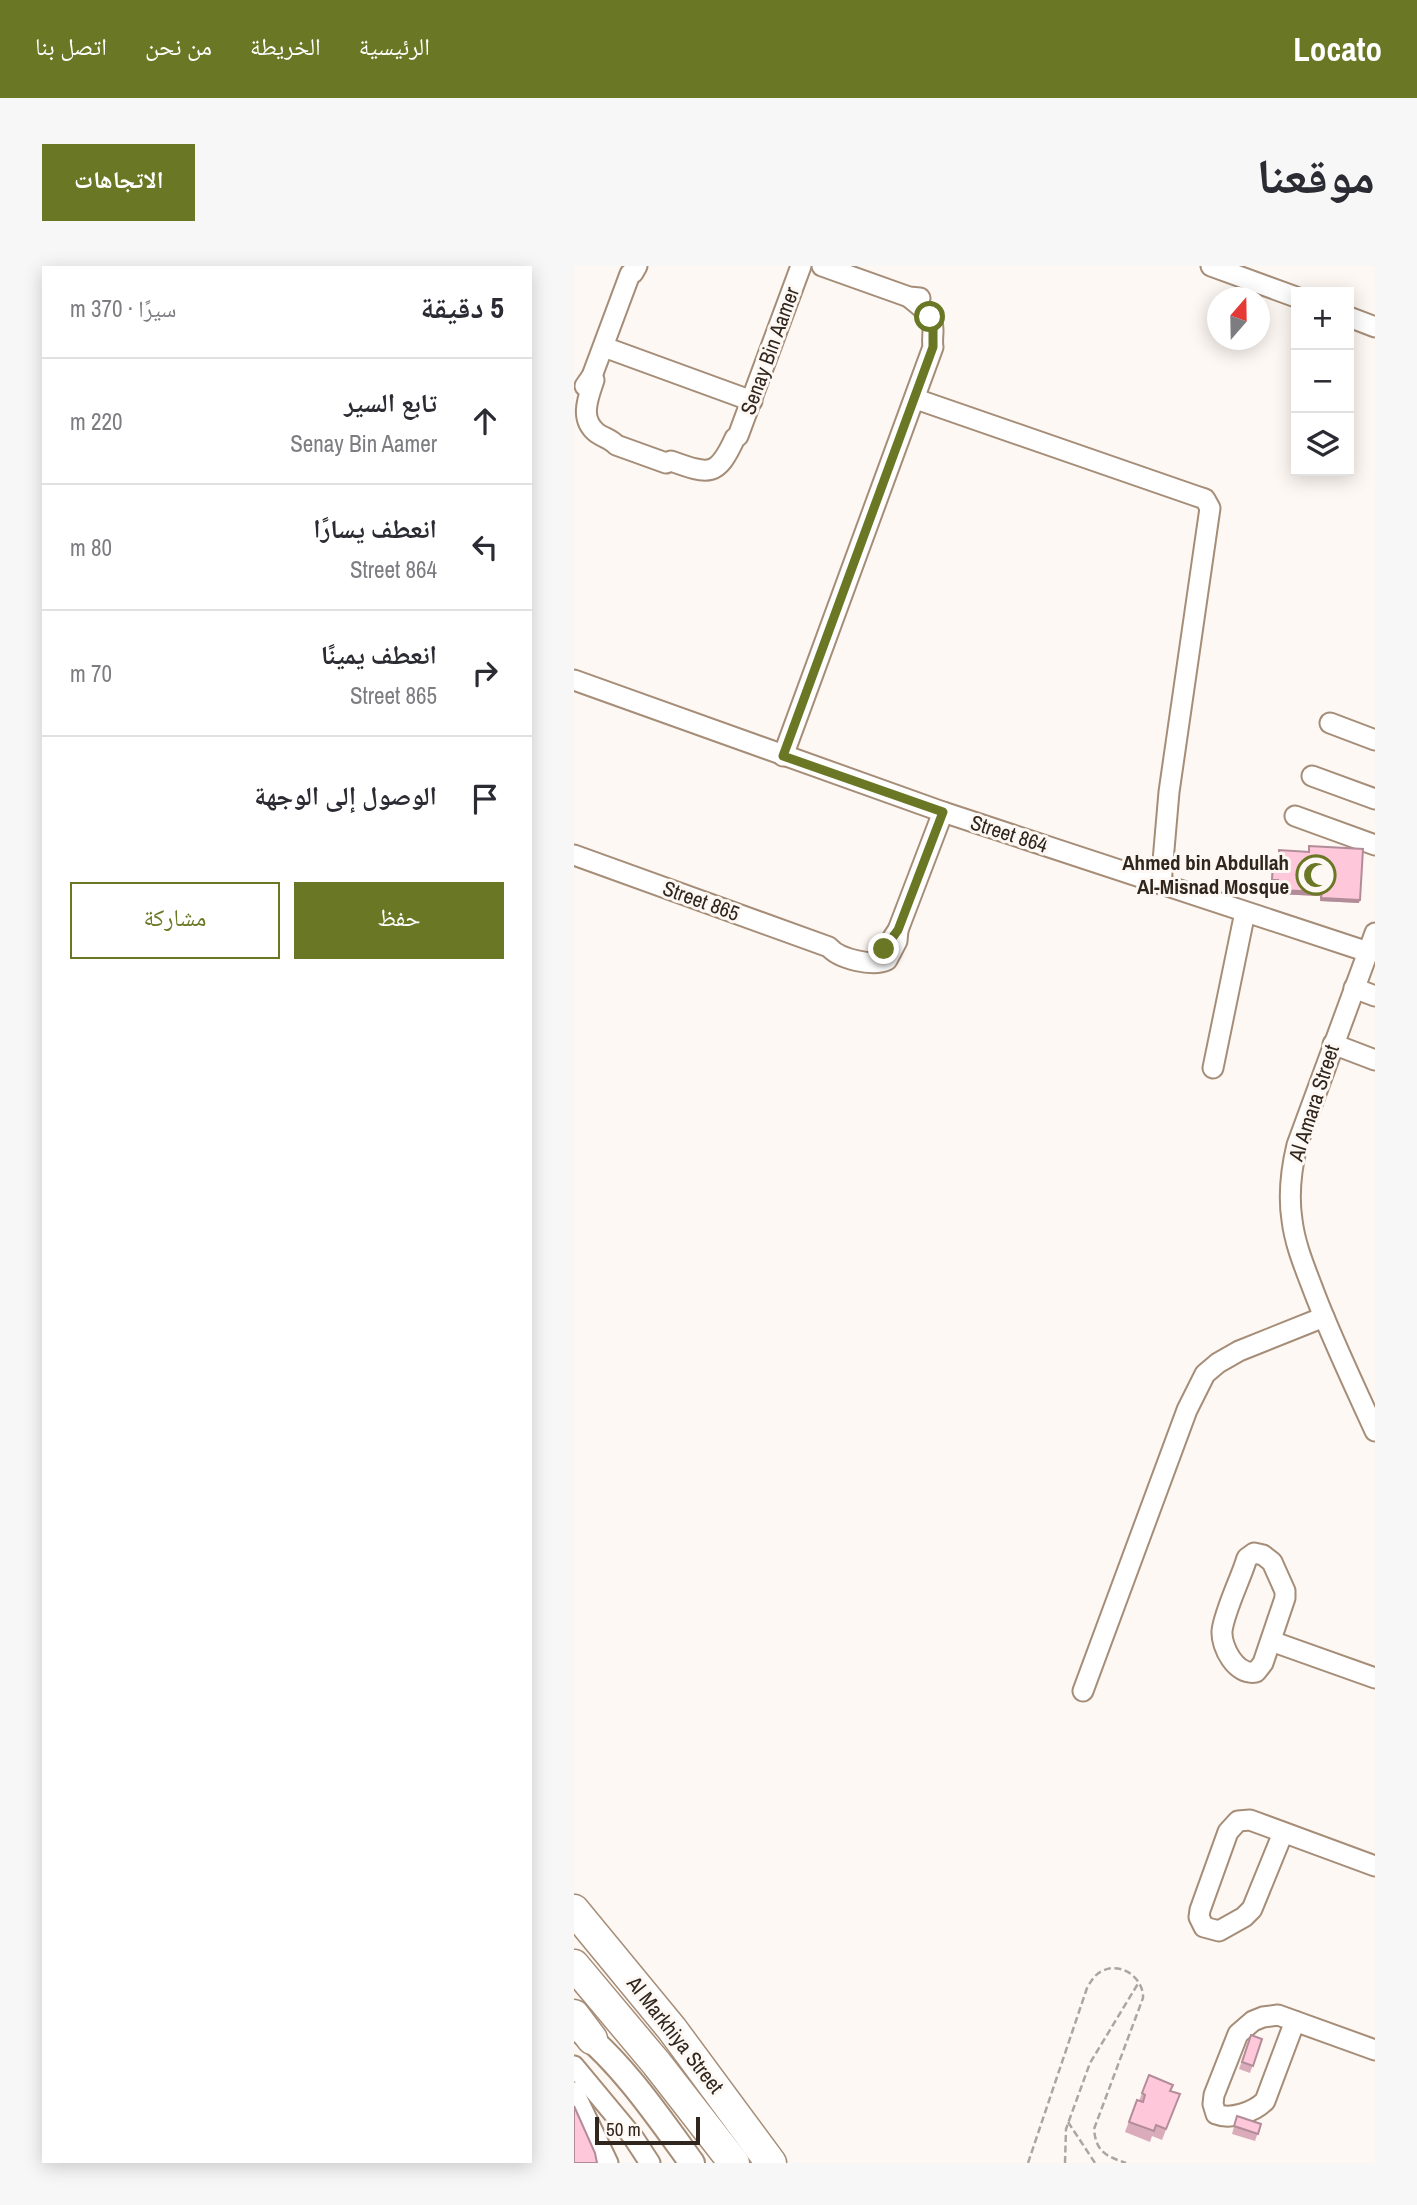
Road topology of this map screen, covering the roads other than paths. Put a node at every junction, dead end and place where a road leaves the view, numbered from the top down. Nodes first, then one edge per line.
1 (801, 266) edge
2 (822, 266) edge
3 (1211, 266) edge
4 (632, 269) edge
5 (1291, 296) edge
6 (1354, 318) edge
7 (1374, 324) edge
8 (604, 347) junction
9 (916, 399) junction
10 (752, 401) junction
11 (574, 680) edge
12 (1331, 723) dead end
13 (1375, 740) edge
14 (783, 756) junction
15 (1312, 776) dead end
16 (1375, 799) edge
17 (943, 812) junction
18 (1295, 816) dead end
19 (1375, 845) edge
20 (574, 855) edge
21 (1161, 884) junction
22 (1245, 912) junction
23 (1375, 933) edge
24 (1368, 953) junction
25 (1354, 988) junction
26 (1375, 996) edge
27 (1334, 1044) junction
28 (1374, 1057) edge
29 (1213, 1068) dead end
30 (1324, 1317) junction
31 (1375, 1431) edge
32 (1271, 1641) junction
33 (1375, 1678) edge
34 (1083, 1691) dead end
35 (1283, 1833) junction
36 (1375, 1866) edge
37 (574, 1910) edge
38 (574, 1965) edge
39 (574, 2015) edge
40 (1295, 2021) junction
41 (583, 2032) edge
42 (1375, 2050) edge
43 (574, 2066) edge
44 (574, 2092) edge
45 (608, 2163) edge
46 (650, 2163) edge
47 (692, 2163) edge
48 (734, 2163) edge
49 (771, 2163) edge

1 - 10 street, Senay Bin Aamer
2 - 9 street, Senay Bin Aamer
3 - 5 street
4 - 8 street, Senay Bin Aamer
6 - 7 street
8 - 10 street
8 - 10 street, Senay Bin Aamer
9 - 14 street, Senay Bin Aamer
9 - 21 street
11 - 14 street, Street 864
12 - 13 street
14 - 17 street, Street 864
15 - 16 street
17 - 20 street, Street 865
17 - 21 street, Street 864
18 - 19 street
21 - 22 street, Street 864
22 - 24 street, Street 864
22 - 29 street
23 - 24 street, Al Amara Street
24 - 25 street, Al Amara Street
25 - 26 street
25 - 27 street, Al Amara Street
27 - 28 street
27 - 30 street, Al Amara Street
30 - 31 street, Al Amara Street
30 - 34 street
32 - 32 street
32 - 33 street
35 - 35 street
35 - 36 street
37 - 49 highway, Al Markhiya Street
38 - 48 highway, Al Markhiya Street
39 - 41 highway
40 - 40 street
40 - 42 street
41 - 47 main road
43 - 46 street
44 - 45 street

